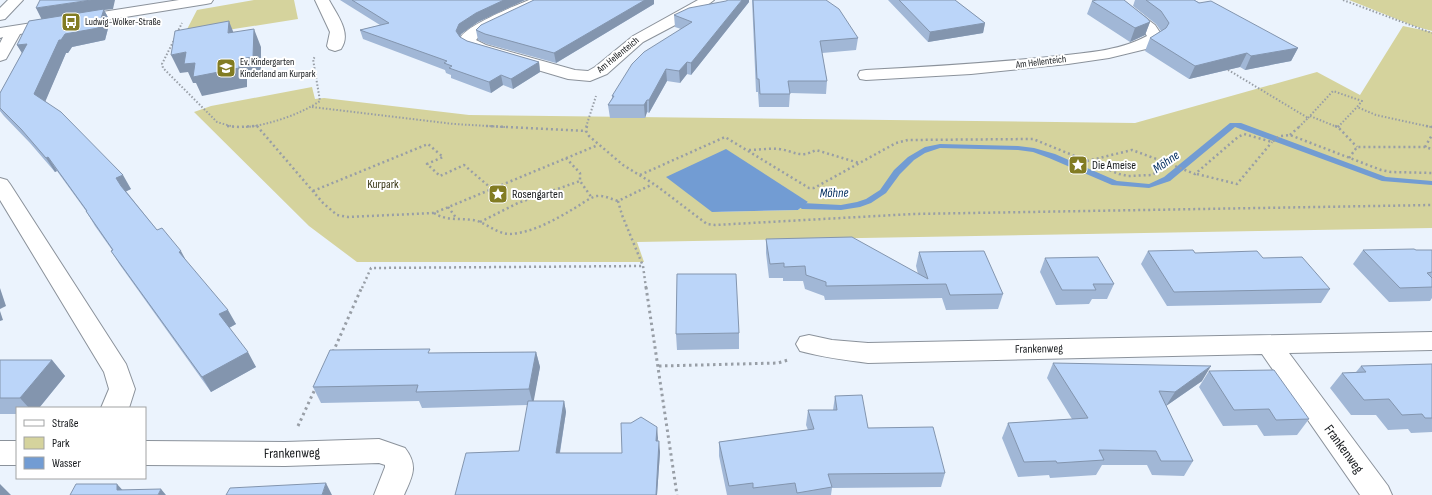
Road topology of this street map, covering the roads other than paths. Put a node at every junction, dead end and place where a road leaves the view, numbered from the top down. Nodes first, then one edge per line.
1 (16, 0) edge
2 (322, 0) edge
3 (540, 0) edge
4 (707, 0) edge
5 (1113, 0) edge
6 (200, 1) edge
7 (0, 16) edge
8 (7, 32) edge
9 (334, 46) road end
10 (0, 56) edge
11 (866, 75) dead end
12 (0, 184) edge
13 (1432, 341) edge
14 (809, 344) road end
15 (1269, 345) junction
16 (116, 407) edge
17 (16, 453) edge
18 (146, 453) edge
19 (0, 454) edge
20 (389, 495) edge
21 (1378, 495) edge

1 - 7 street
2 - 9 street
3 - 4 street, Am Hellenteich
5 - 11 street, Am Hellenteich
6 - 8 street
8 - 10 street
12 - 16 street
13 - 15 street, Frankenweg
14 - 15 street, Frankenweg
15 - 21 street, Frankenweg
17 - 19 street
18 - 20 street, Frankenweg

